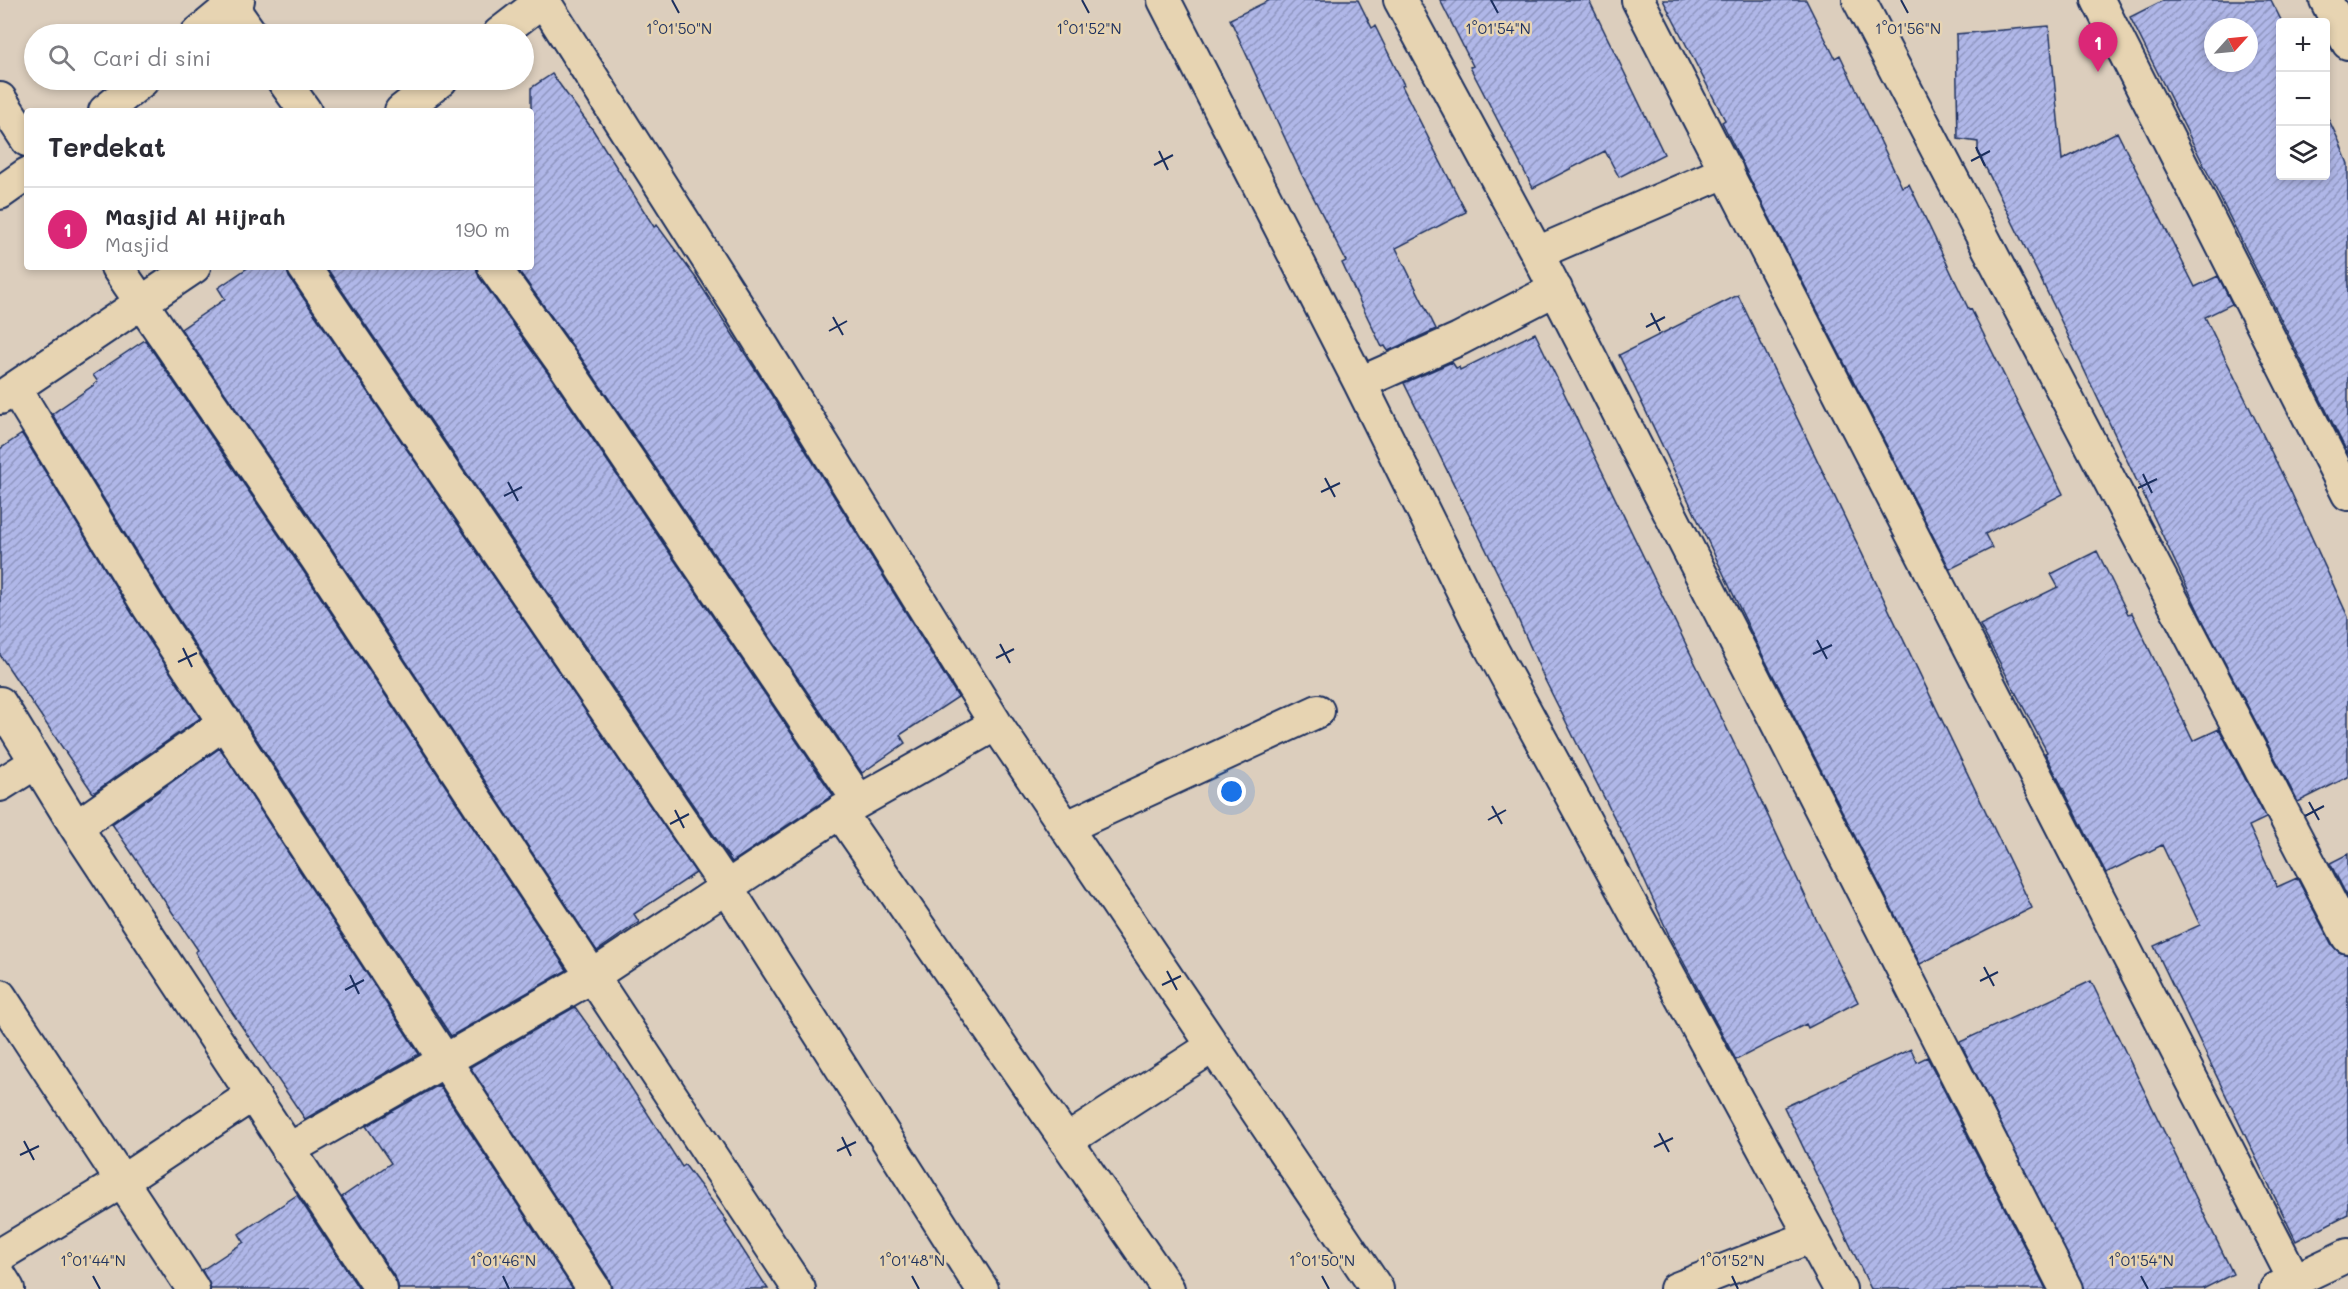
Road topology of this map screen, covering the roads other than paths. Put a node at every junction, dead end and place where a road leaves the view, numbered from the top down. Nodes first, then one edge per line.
1 (543, 0) edge
2 (1164, 0) edge
3 (1400, 0) edge
4 (1638, 0) edge
5 (1859, 0) edge
6 (2098, 0) edge
7 (2326, 0) edge
8 (232, 2) edge
9 (208, 24) edge
10 (245, 24) edge
11 (512, 24) edge
12 (2348, 43) edge
13 (131, 90) edge
14 (290, 90) edge
15 (428, 90) edge
16 (0, 99) edge
17 (109, 108) edge
18 (303, 108) edge
19 (405, 108) edge
20 (24, 135) edge
21 (1727, 171) junction
22 (24, 176) edge
23 (0, 193) edge
24 (1537, 253) junction
25 (119, 270) edge
26 (190, 270) edge
27 (306, 270) edge
28 (496, 270) edge
29 (1556, 289) junction
30 (143, 302) junction
31 (1360, 383) junction
32 (7, 393) edge
33 (2348, 494) edge
34 (0, 703) edge
35 (1318, 711) dead end
36 (226, 722) junction
37 (996, 724) junction
38 (35, 763) junction
39 (0, 785) edge
40 (850, 807) junction
41 (76, 827) junction
42 (1067, 827) junction
43 (726, 886) junction
44 (2348, 937) edge
45 (591, 977) junction
46 (0, 996) edge
47 (1213, 1046) junction
48 (445, 1061) junction
49 (252, 1095) junction
50 (1066, 1141) junction
51 (288, 1150) junction
52 (121, 1182) junction
53 (1810, 1237) junction
54 (0, 1255) edge
55 (2348, 1255) edge
56 (0, 1276) edge
57 (2285, 1284) edge
58 (8, 1289) edge
59 (193, 1289) edge
60 (381, 1289) edge
61 (594, 1289) edge
62 (799, 1289) edge
63 (982, 1289) edge
64 (1168, 1289) edge
65 (1377, 1289) edge
66 (1676, 1289) edge
67 (1840, 1289) edge
68 (2066, 1289) edge

1 - 11 street
1 - 37 street
2 - 31 street
3 - 24 street
4 - 21 street
5 - 44 street
6 - 33 street
7 - 12 street
8 - 9 street
8 - 10 street
13 - 17 street
14 - 18 street
15 - 19 street
16 - 20 street
21 - 24 street
21 - 57 street
22 - 23 street
24 - 29 street
25 - 30 street
26 - 30 street
27 - 43 street
28 - 40 street
29 - 31 street
29 - 68 street
30 - 32 street
30 - 45 street
31 - 53 street
32 - 36 street
34 - 38 street
35 - 42 street
36 - 41 street
36 - 48 street
37 - 40 street
37 - 42 street
38 - 39 street
38 - 41 street
40 - 43 street
40 - 50 street
41 - 49 street
42 - 47 street
43 - 45 street
43 - 63 street
45 - 48 street
45 - 62 street
46 - 52 street
47 - 50 street
47 - 65 street
48 - 51 street
48 - 61 street
49 - 51 street
49 - 52 street
50 - 64 street
51 - 60 street
52 - 54 street
52 - 59 street
53 - 66 street
53 - 67 street
55 - 57 street
56 - 58 street

